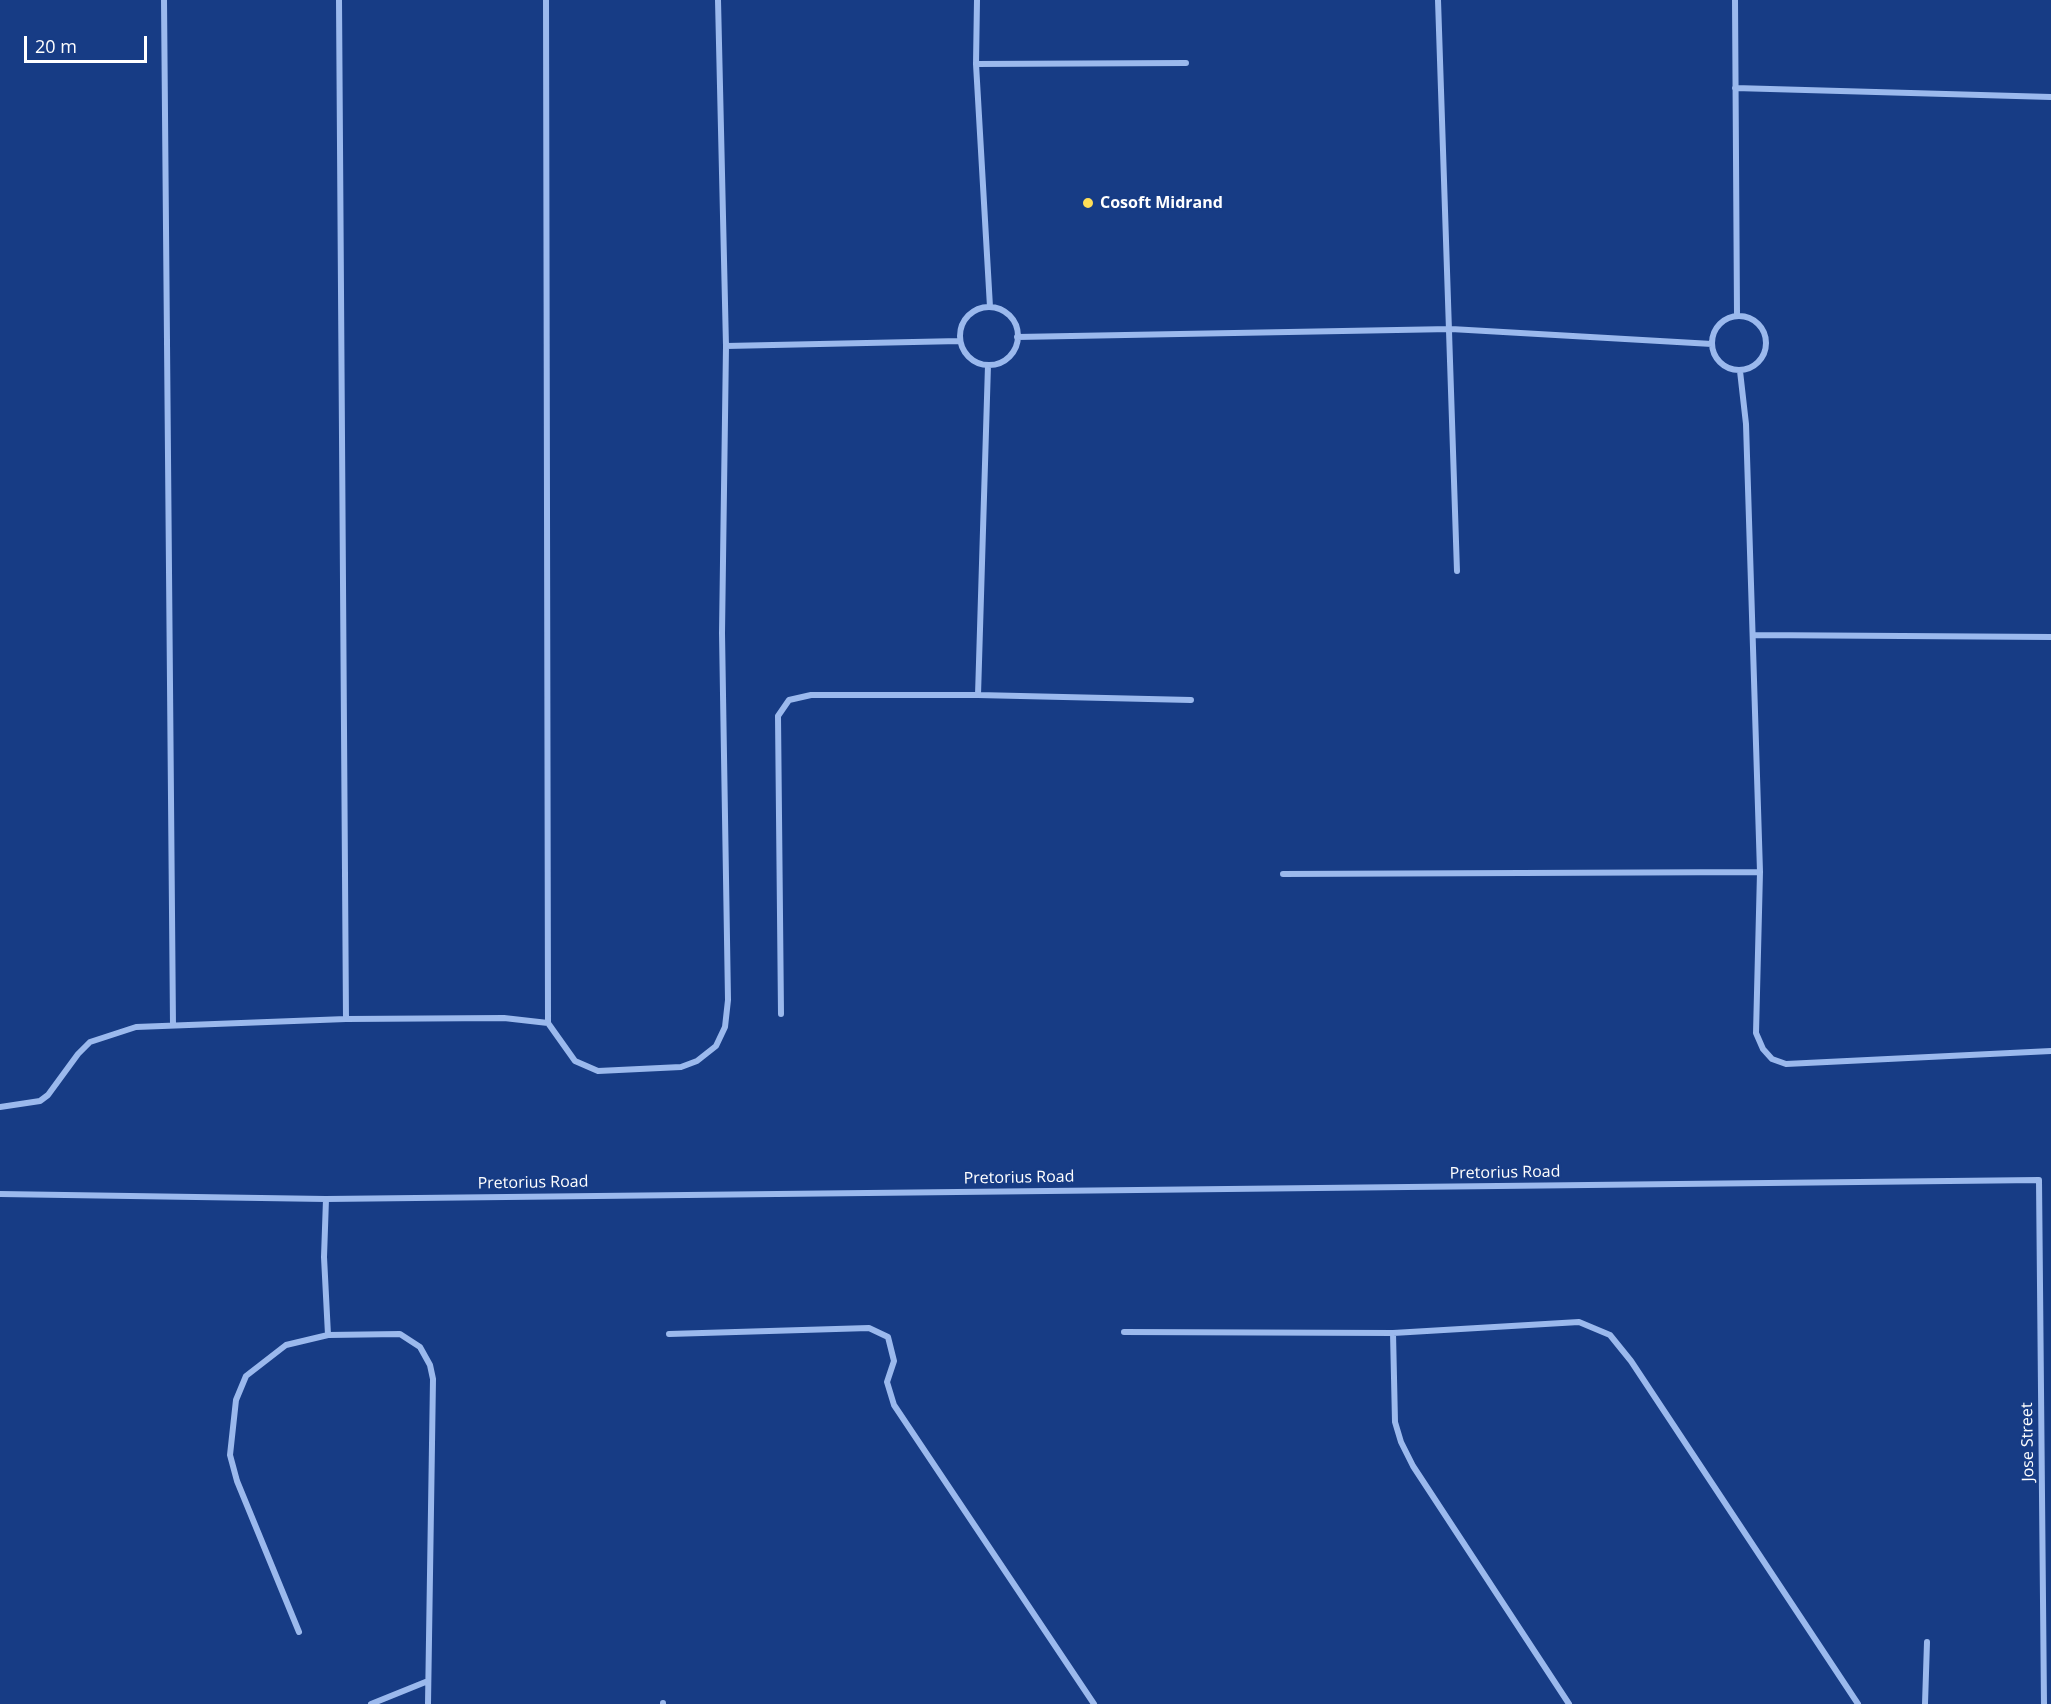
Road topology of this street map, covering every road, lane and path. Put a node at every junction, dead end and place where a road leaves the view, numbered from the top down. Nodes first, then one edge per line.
1 (164, 0) edge
2 (339, 0) edge
3 (546, 0) edge
4 (718, 0) edge
5 (977, 0) edge
6 (1438, 0) edge
7 (1735, 0) edge
8 (1186, 63) dead end
9 (976, 64) junction
10 (1736, 88) junction
11 (2051, 97) edge
12 (990, 307) junction
13 (1737, 315) junction
14 (1451, 329) junction
15 (1017, 337) junction
16 (960, 341) junction
17 (1712, 344) junction
18 (726, 346) junction
19 (988, 365) junction
20 (1740, 371) junction
21 (1457, 571) dead end
22 (1753, 635) junction
23 (2051, 637) edge
24 (978, 695) junction
25 (1191, 700) dead end
26 (1760, 872) junction
27 (1283, 874) dead end
28 (781, 1014) dead end
29 (345, 1019) junction
30 (548, 1023) junction
31 (173, 1025) junction
32 (2051, 1051) edge
33 (0, 1107) edge
34 (2039, 1180) joint
35 (0, 1194) edge
36 (327, 1199) junction
37 (1124, 1332) dead end
38 (1393, 1333) junction
39 (669, 1334) dead end
40 (328, 1335) junction
41 (299, 1632) dead end
42 (1927, 1642) dead end
43 (428, 1682) junction
44 (371, 1704) edge
45 (428, 1704) edge
46 (1094, 1704) edge
47 (1569, 1704) edge
48 (1858, 1704) edge
49 (1925, 1704) edge
50 (2044, 1704) edge

1 - 31 street
2 - 29 street
3 - 30 street
4 - 18 street
5 - 9 street
6 - 14 street
7 - 10 street
8 - 9 street
9 - 12 street
10 - 11 street
10 - 13 street
12 - 15 street
12 - 16 street
13 - 17 street
13 - 20 street
14 - 15 street
14 - 17 street
14 - 21 street
15 - 19 street
16 - 18 street
16 - 19 street
17 - 20 street
18 - 30 street
19 - 24 street
20 - 22 street
22 - 23 street
22 - 26 street
24 - 25 street
24 - 28 street
26 - 27 street
26 - 32 street
29 - 30 street
29 - 31 street
31 - 33 street
34 - 36 street, Pretorius Road
34 - 50 street, Jose Street
35 - 36 street, Pretorius Road
36 - 40 street
37 - 38 street
38 - 47 street
38 - 48 street
39 - 46 street
40 - 41 street
40 - 43 street
42 - 49 street
43 - 44 street
43 - 45 street

